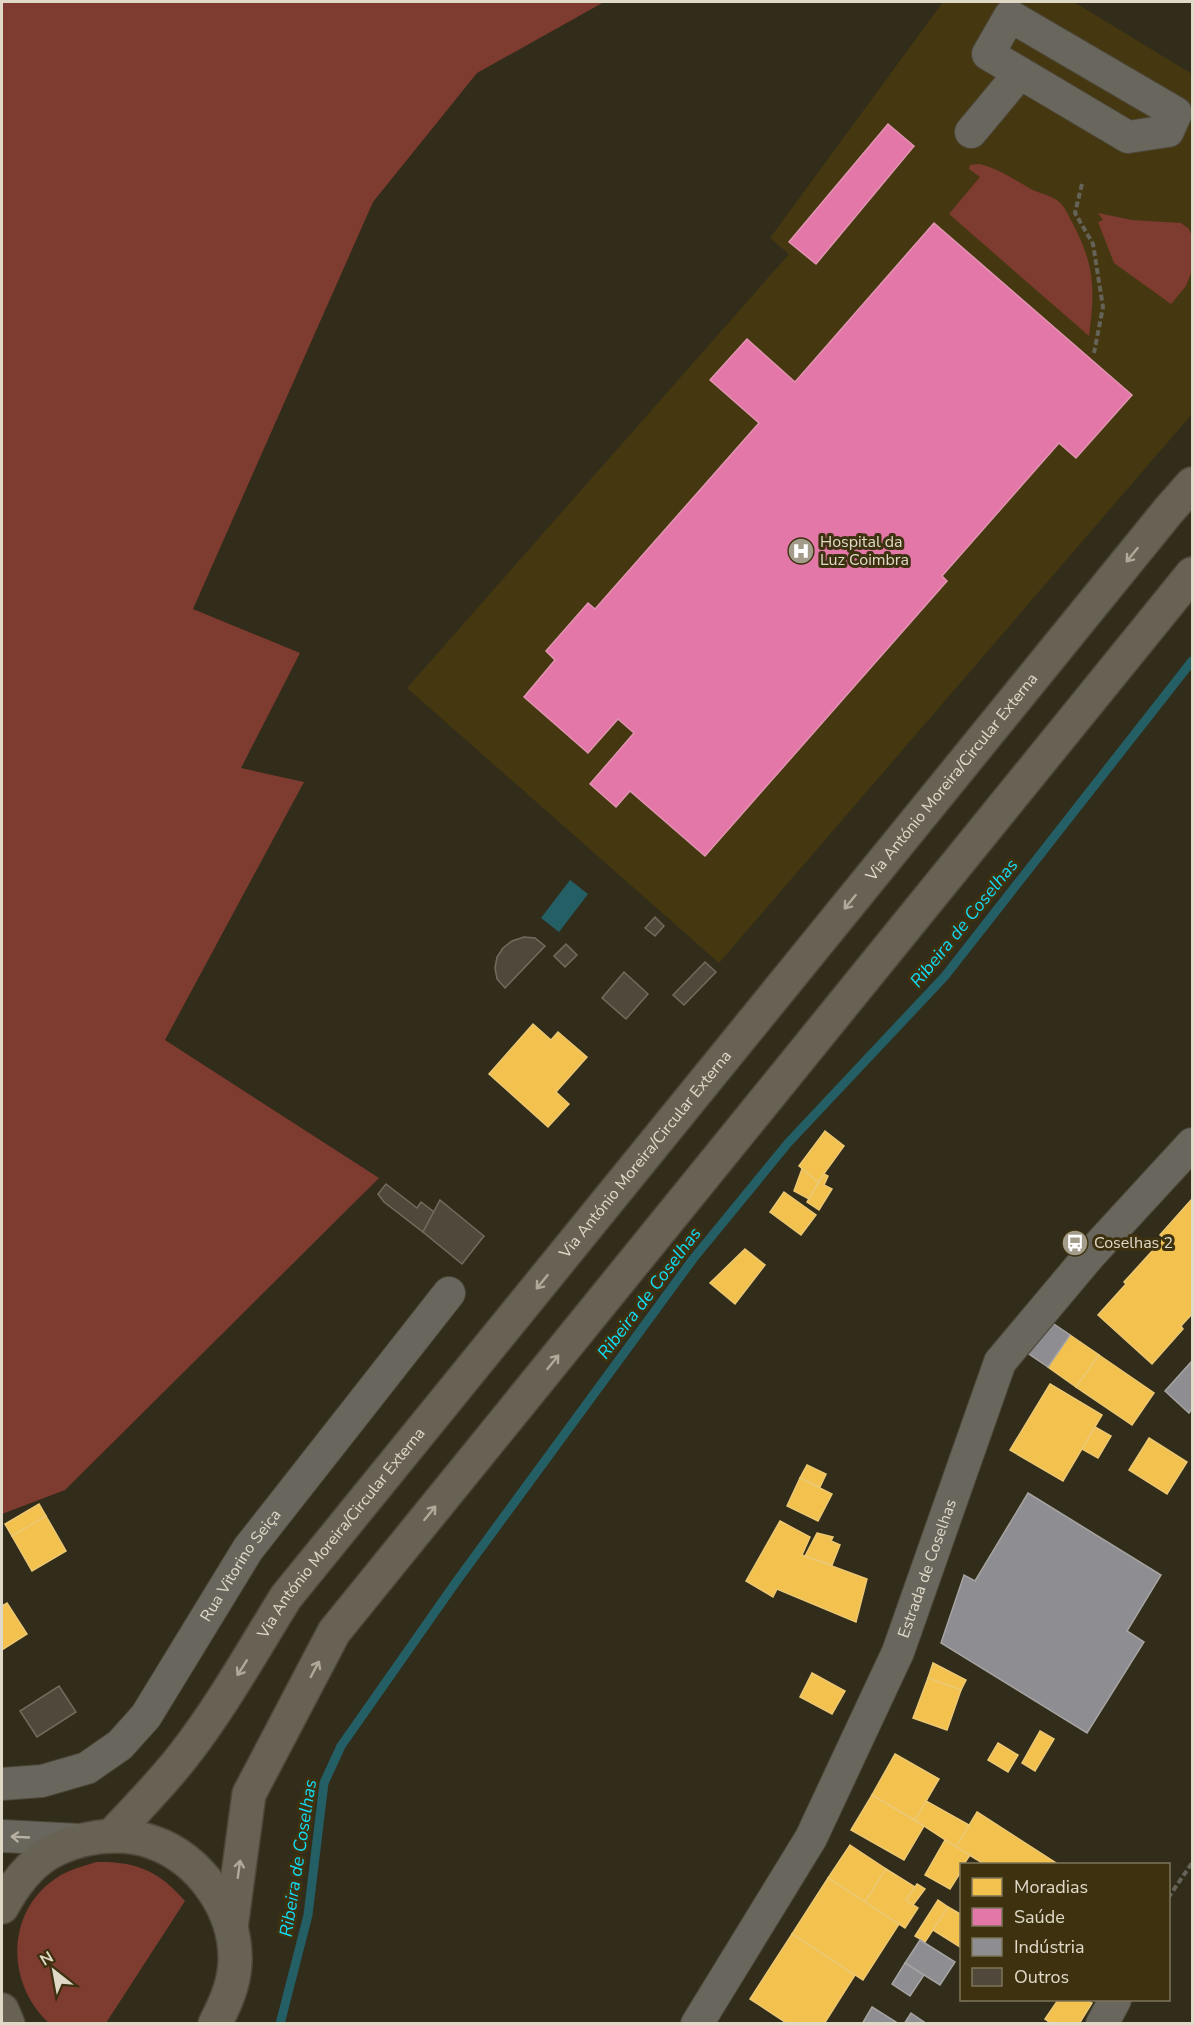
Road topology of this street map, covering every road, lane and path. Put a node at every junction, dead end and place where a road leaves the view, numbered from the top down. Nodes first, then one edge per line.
1 (1020, 73) junction
2 (970, 132) dead end
3 (1082, 184) dead end
4 (1094, 353) dead end
5 (1192, 484) edge
6 (1192, 574) edge
7 (1192, 1144) edge
8 (449, 1293) dead end
9 (2, 1784) edge
10 (2, 1836) edge
11 (96, 1838) junction
12 (1192, 1863) edge
13 (1170, 1895) edge
14 (2, 1907) edge
15 (231, 1927) junction
16 (1114, 2001) edge
17 (215, 2024) edge
18 (697, 2024) edge
19 (1102, 2024) edge

1 - 1 street
1 - 2 street
3 - 4 path
5 -> 11 highway, Via António Moreira/Circular Externa
15 -> 6 highway
7 - 18 street, Estrada de Coselhas
8 - 9 street, Rua Vitorino Seiça
11 -> 10 street
11 - 14 highway, Via António Moreira/Circular Externa
11 - 15 highway
12 - 13 path
15 - 17 highway
16 - 19 street

